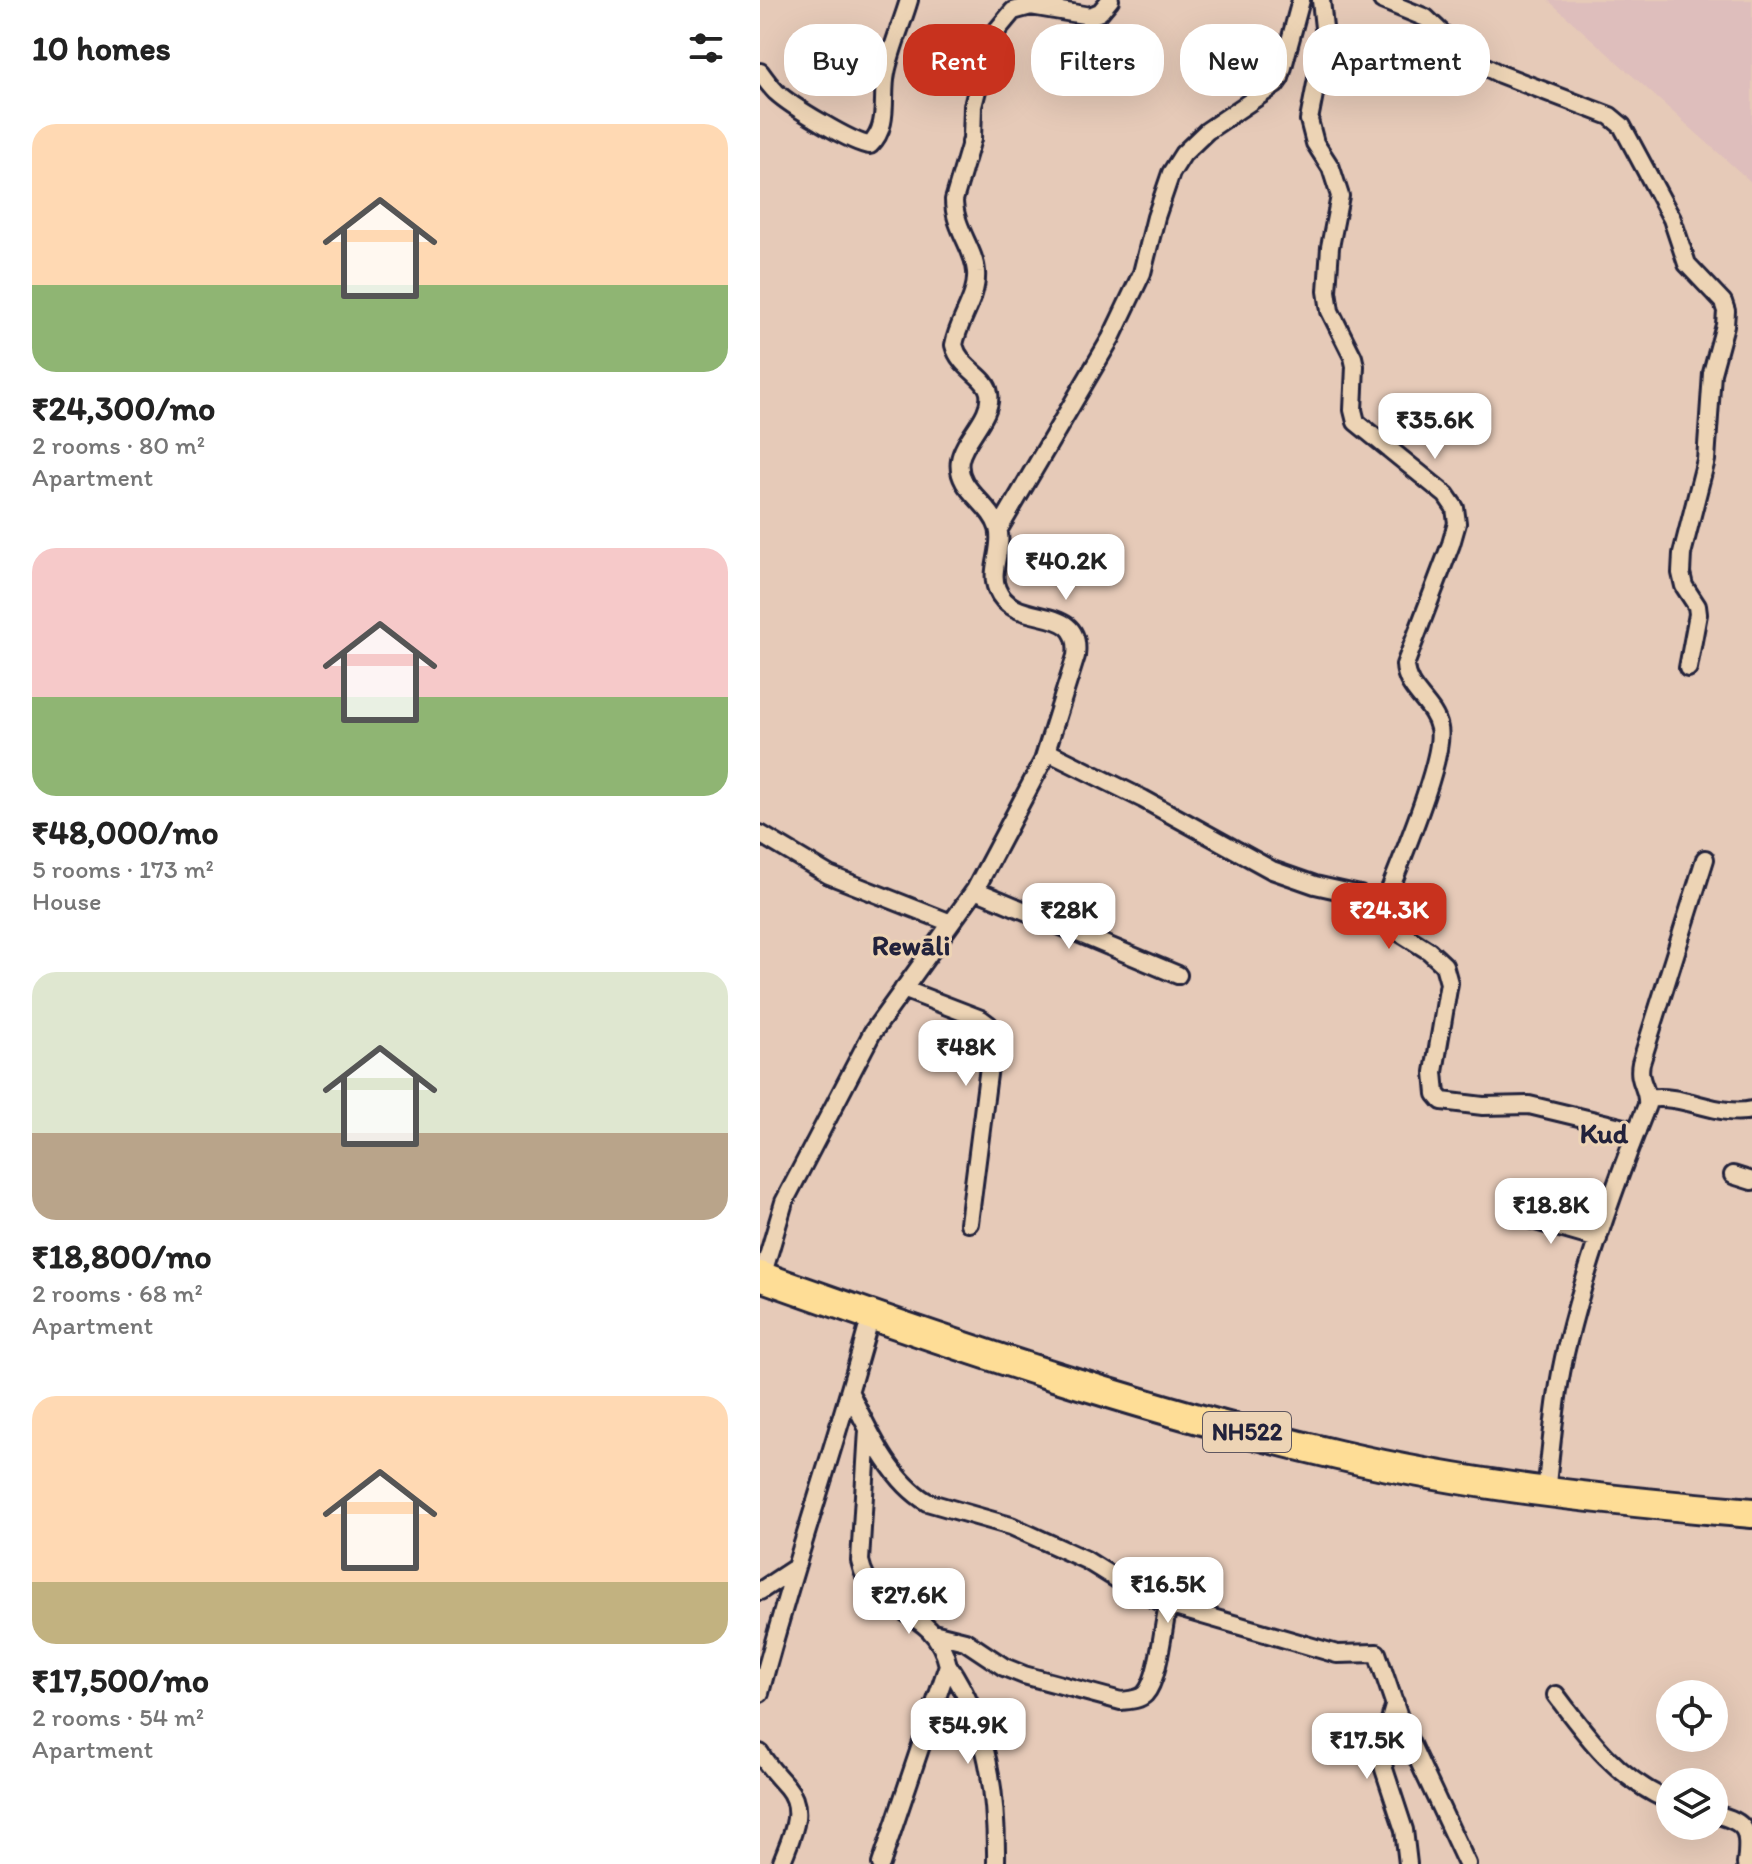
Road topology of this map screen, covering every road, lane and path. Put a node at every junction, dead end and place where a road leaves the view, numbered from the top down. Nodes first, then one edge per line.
1 (909, 0) edge
2 (1110, 0) edge
3 (1301, 0) edge
4 (1321, 0) edge
5 (1382, 0) edge
6 (1013, 6) edge
7 (760, 72) edge
8 (999, 529) junction
9 (1688, 668) dead end
10 (1046, 751) junction
11 (760, 834) edge
12 (1705, 859) dead end
13 (975, 890) junction
14 (1380, 915) junction
15 (951, 923) junction
16 (1178, 975) dead end
17 (903, 989) junction
18 (1648, 1099) junction
19 (1752, 1110) edge
20 (1637, 1131) junction
21 (1733, 1175) dead end
22 (1752, 1181) edge
23 (1515, 1215) dead end
24 (969, 1223) dead end
25 (1598, 1239) junction
26 (761, 1276) edge
27 (871, 1315) junction
28 (850, 1393) junction
29 (868, 1430) junction
30 (1546, 1492) junction
31 (1752, 1513) edge
32 (795, 1568) junction
33 (764, 1586) edge
34 (1168, 1605) junction
35 (933, 1633) junction
36 (948, 1665) junction
37 (760, 1693) edge
38 (1556, 1695) dead end
39 (1395, 1703) junction
40 (760, 1753) edge
41 (1656, 1794) edge
42 (1728, 1818) edge
43 (1406, 1860) edge
44 (781, 1864) edge
45 (881, 1864) edge
46 (996, 1864) edge
47 (1467, 1864) edge
48 (1746, 1864) edge

1 - 7 street
2 - 6 street
3 - 8 street
4 - 14 street
5 - 9 street
6 - 8 street
8 - 10 street
10 - 13 street
10 - 14 street
11 - 15 street
12 - 18 street
13 - 15 street
13 - 16 street
14 - 20 street
15 - 17 street
17 - 24 street
17 - 26 street
18 - 19 street
18 - 20 street
20 - 25 street
21 - 22 street
23 - 25 street
25 - 30 street
26 - 27 highway, NH522
27 - 28 street
27 - 30 highway, NH522
28 - 29 street
28 - 32 street
29 - 34 street
29 - 35 street
30 - 31 highway, NH522
32 - 33 street
32 - 37 street
34 - 35 street
34 - 39 street
35 - 36 street
36 - 45 street
36 - 46 street
38 - 41 street
39 - 43 street
39 - 47 street
40 - 44 street
42 - 48 street

